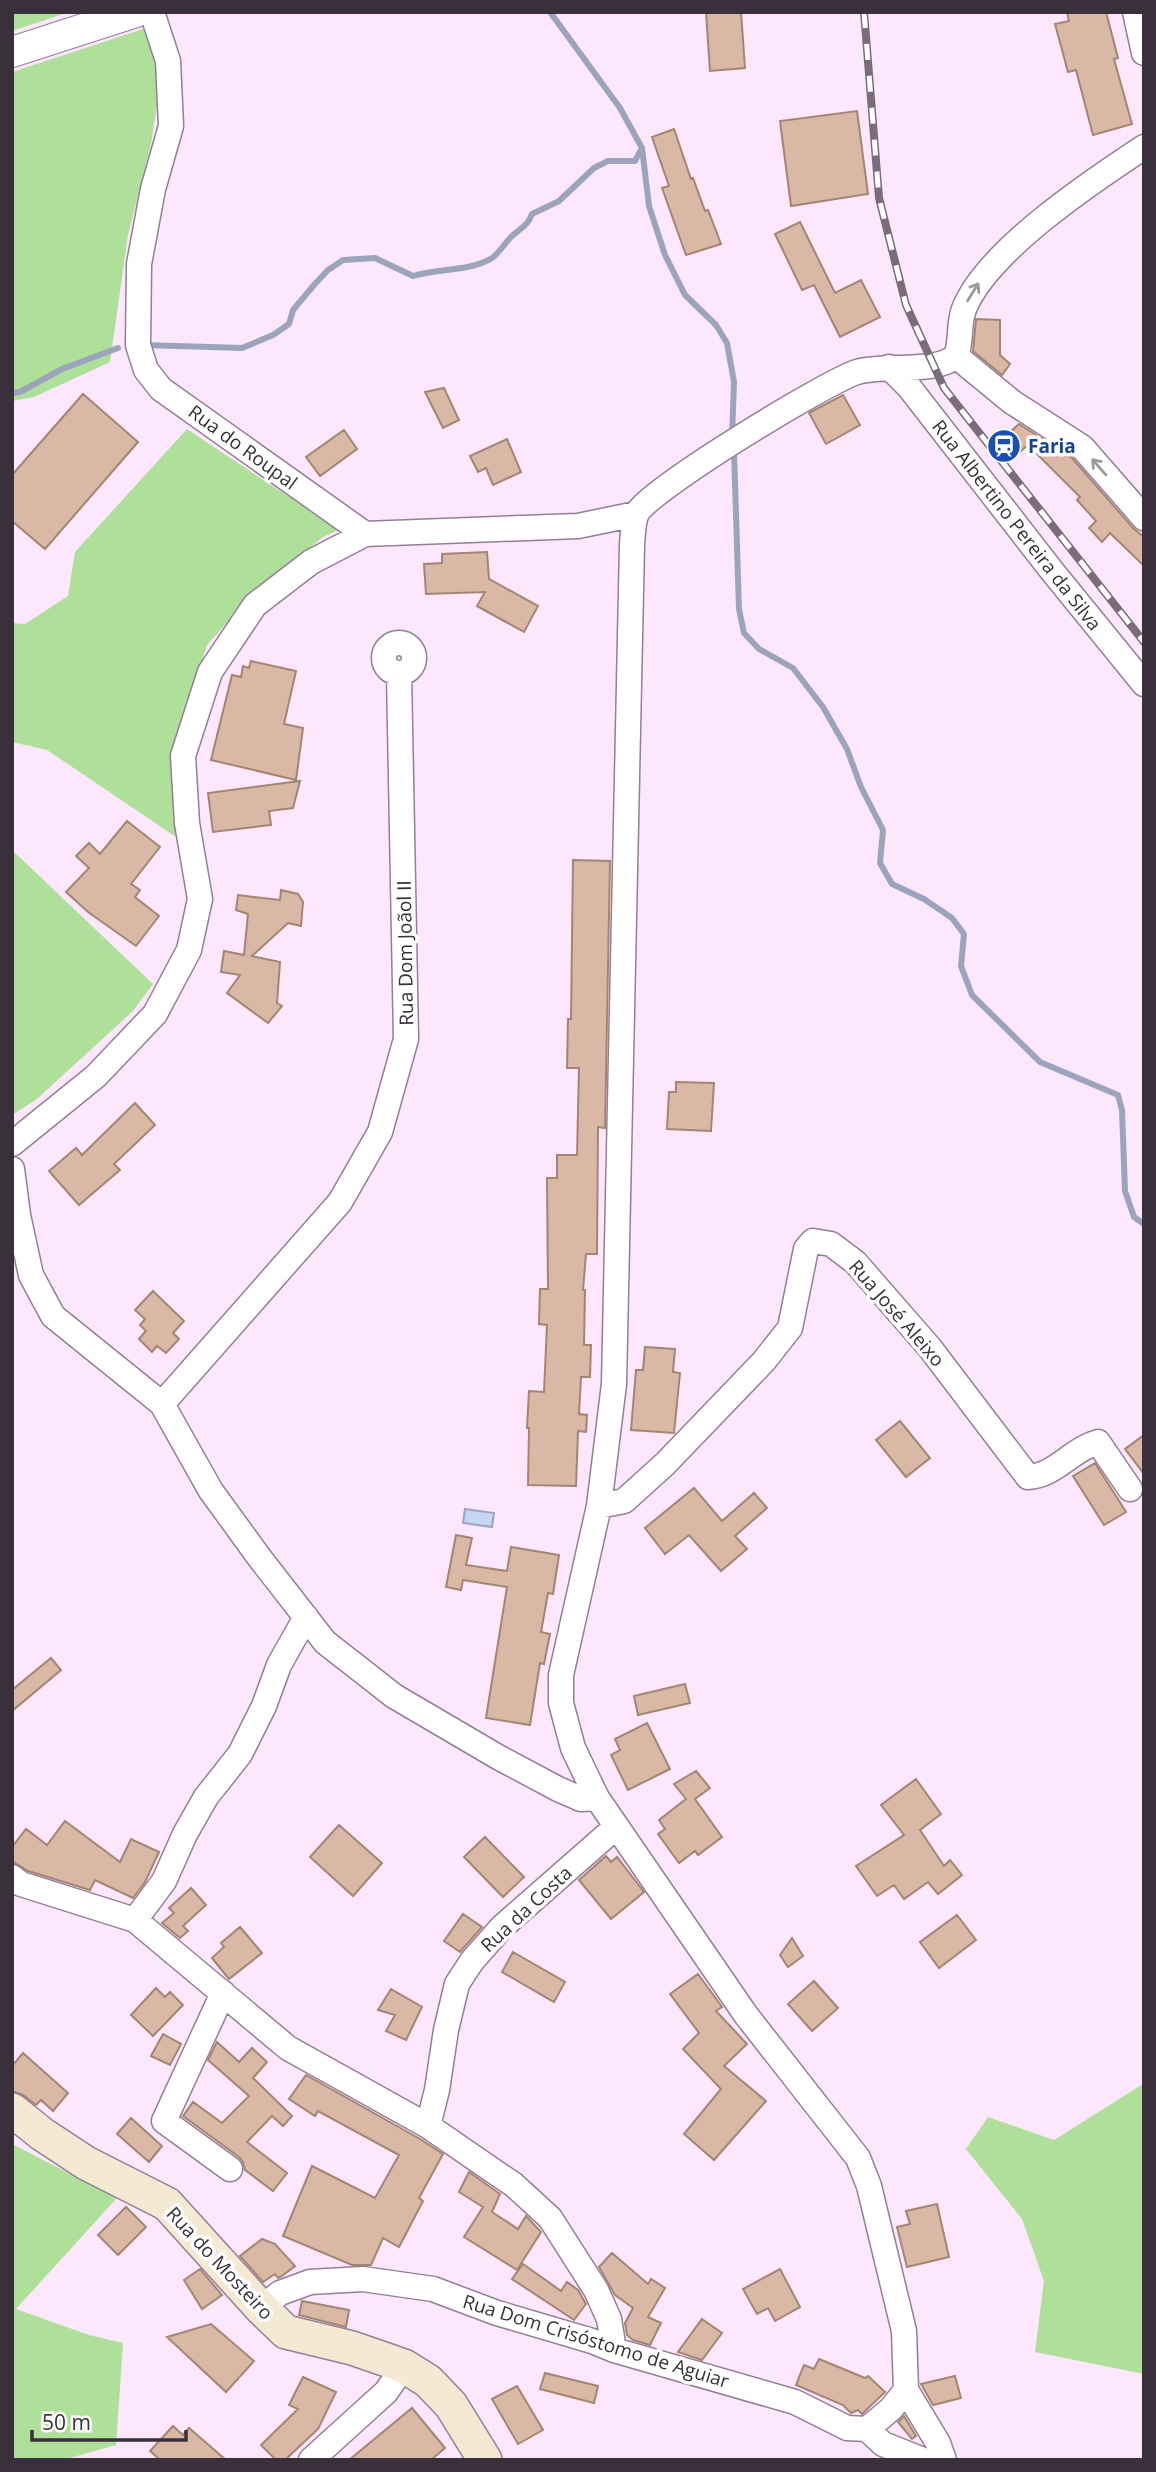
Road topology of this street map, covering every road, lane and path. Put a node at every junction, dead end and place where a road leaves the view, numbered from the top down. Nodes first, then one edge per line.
1 (1135, 12) edge
2 (139, 13) edge
3 (12, 52) edge
4 (1144, 53) edge
5 (1144, 147) edge
6 (956, 356) junction
7 (889, 367) junction
8 (636, 514) junction
9 (1144, 518) edge
10 (365, 534) junction
11 (399, 674) dead end
12 (1144, 684) edge
13 (12, 1144) edge
14 (12, 1169) edge
15 (162, 1404) junction
16 (1130, 1489) dead end
17 (599, 1506) junction
18 (306, 1617) junction
19 (597, 1798) junction
20 (616, 1827) junction
21 (15, 1883) edge
22 (135, 1920) junction
23 (223, 1993) junction
24 (12, 2110) edge
25 (428, 2126) junction
26 (230, 2169) dead end
27 (261, 2308) junction
28 (614, 2350) junction
29 (404, 2366) junction
30 (906, 2390) junction
31 (867, 2429) junction
32 (311, 2460) edge
33 (485, 2460) edge
34 (923, 2460) edge
35 (944, 2460) edge

1 - 4 street
2 - 3 street
2 - 10 street, Rua do Roupal
6 -> 5 street
6 - 7 street
9 -> 6 street
7 - 8 street
7 - 12 street, Rua Albertino Pereira da Silva
8 - 10 street
8 - 17 street
10 - 13 street
11 - 15 street, Rua Dom Joãol II
14 - 15 street
15 - 18 street
16 - 17 street, Rua José Aleixo
17 - 19 street
18 - 19 street
18 - 22 street
19 - 20 street
20 - 25 street, Rua da Costa
20 - 30 street
21 - 22 street
22 - 23 street
23 - 25 street
23 - 26 street
24 - 27 main road, Rua do Mosteiro
25 - 28 street
27 - 28 street, Rua Dom Crisóstomo de Aguiar
27 - 29 main road, Rua do Mosteiro
28 - 31 street, Rua Dom Crisóstomo de Aguiar
29 - 32 street
29 - 33 main road, Rua do Mosteiro
30 - 31 street
30 - 35 street
31 - 34 street, Rua Dom Crisóstomo de Aguiar

